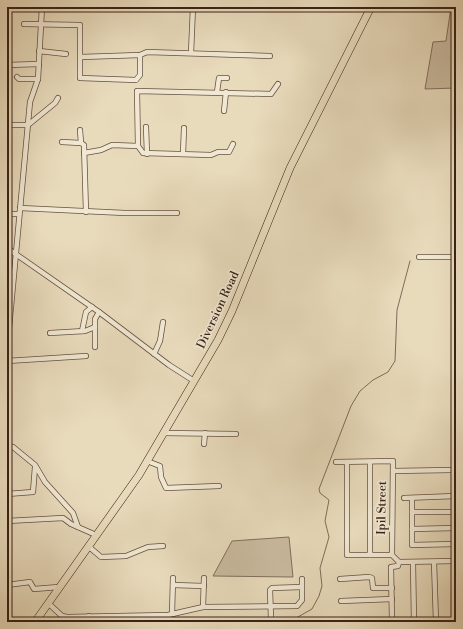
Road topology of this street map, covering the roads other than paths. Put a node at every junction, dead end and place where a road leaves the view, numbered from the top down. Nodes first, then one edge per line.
1 (42, 7) edge
2 (193, 7) edge
3 (371, 7) edge
4 (24, 24) dead end
5 (40, 25) junction
6 (39, 51) junction
7 (191, 53) junction
8 (66, 54) dead end
9 (140, 55) junction
10 (270, 56) dead end
11 (81, 57) junction
12 (39, 64) junction
13 (7, 66) edge
14 (17, 77) dead end
15 (227, 78) dead end
16 (38, 79) junction
17 (278, 84) dead end
18 (217, 92) junction
19 (226, 92) junction
20 (58, 98) dead end
21 (224, 111) dead end
22 (7, 125) edge
23 (28, 125) junction
24 (146, 127) dead end
25 (184, 128) dead end
26 (80, 130) dead end
27 (62, 142) dead end
28 (81, 143) junction
29 (233, 144) dead end
30 (138, 146) junction
31 (84, 152) junction
32 (147, 154) junction
33 (183, 154) junction
34 (20, 208) junction
35 (86, 212) junction
36 (177, 213) dead end
37 (7, 214) edge
38 (19, 214) junction
39 (7, 248) edge
40 (15, 254) junction
41 (419, 257) dead end
42 (456, 257) edge
43 (92, 307) junction
44 (99, 312) junction
45 (163, 322) dead end
46 (95, 327) junction
47 (82, 331) junction
48 (50, 333) dead end
49 (95, 347) dead end
50 (7, 350) edge
51 (154, 354) junction
52 (86, 356) dead end
53 (7, 361) edge
54 (194, 381) junction
55 (163, 433) junction
56 (205, 433) junction
57 (236, 434) dead end
58 (204, 444) dead end
59 (7, 446) edge
60 (147, 461) junction
61 (336, 462) dead end
62 (347, 462) junction
63 (370, 462) junction
64 (35, 467) junction
65 (451, 470) dead end
66 (393, 471) junction
67 (219, 486) dead end
68 (7, 494) edge
69 (456, 496) edge
70 (404, 498) dead end
71 (412, 498) junction
72 (412, 512) junction
73 (456, 512) edge
74 (7, 521) edge
75 (78, 527) junction
76 (456, 528) edge
77 (412, 529) junction
78 (96, 535) junction
79 (456, 544) edge
80 (88, 546) junction
81 (163, 546) dead end
82 (370, 555) junction
83 (392, 555) junction
84 (456, 561) edge
85 (399, 562) junction
86 (434, 562) junction
87 (413, 563) junction
88 (173, 578) dead end
89 (204, 578) dead end
90 (302, 579) dead end
91 (340, 579) dead end
92 (7, 585) edge
93 (173, 586) junction
94 (204, 586) junction
95 (59, 587) junction
96 (302, 587) junction
97 (392, 588) junction
98 (392, 599) junction
99 (341, 601) dead end
100 (48, 603) junction
101 (270, 605) junction
102 (203, 607) junction
103 (172, 614) junction
104 (89, 616) junction
105 (271, 619) dead end
106 (392, 621) edge
107 (35, 622) edge
108 (89, 622) edge
109 (364, 622) edge
110 (414, 622) edge
111 (436, 622) edge
112 (456, 622) edge

1 - 5 street
2 - 7 street
3 - 54 highway, Diversion Road
4 - 5 street
5 - 6 street
5 - 11 street
6 - 8 street
6 - 12 street
7 - 9 street
7 - 10 street
9 - 11 street
9 - 11 street
12 - 13 street
12 - 16 street
14 - 16 street
15 - 18 street
16 - 23 street
17 - 19 street
18 - 19 street
18 - 30 street
19 - 21 street
20 - 23 street
22 - 23 street
23 - 34 street
24 - 32 street
25 - 33 street
26 - 28 street
27 - 28 street
28 - 31 street
29 - 33 street
30 - 31 street
30 - 32 street
31 - 35 street
32 - 33 street
34 - 35 street
34 - 38 street
35 - 36 street
37 - 38 street
38 - 40 street
39 - 40 street
40 - 43 street
40 - 50 street
41 - 42 street
43 - 44 street
43 - 47 street
44 - 46 street
44 - 51 street
45 - 51 street
46 - 47 street
46 - 49 street
47 - 48 street
51 - 54 street
52 - 53 street
54 - 55 highway, Diversion Road
55 - 56 street
55 - 60 highway, Diversion Road
56 - 57 street
56 - 58 street
59 - 64 street
60 - 67 street
60 - 78 highway, Diversion Road
61 - 62 street
62 - 63 street
62 - 82 street
63 - 66 street, Ipil Street
63 - 82 street
64 - 68 street
64 - 75 street
65 - 66 street
66 - 83 street, Ipil Street
69 - 71 street
70 - 71 street
71 - 72 street
72 - 73 street
72 - 77 street
74 - 75 street
75 - 78 street
76 - 77 street
77 - 79 street
78 - 80 highway, Diversion Road
80 - 81 street
80 - 95 highway, Diversion Road
82 - 83 street
83 - 85 street
84 - 86 street
84 - 112 street
85 - 87 street
85 - 97 street
86 - 87 street
86 - 111 street
87 - 110 street
88 - 93 street
89 - 94 street
90 - 96 street
91 - 97 street
92 - 95 street
93 - 94 street
93 - 103 street
94 - 102 street
95 - 100 highway, Diversion Road
96 - 101 street
96 - 101 street
97 - 98 street
98 - 99 street
98 - 106 street
100 - 104 street
100 - 107 highway, Diversion Road
101 - 102 street
101 - 105 street
102 - 103 street
103 - 104 street
104 - 108 street
106 - 109 street

